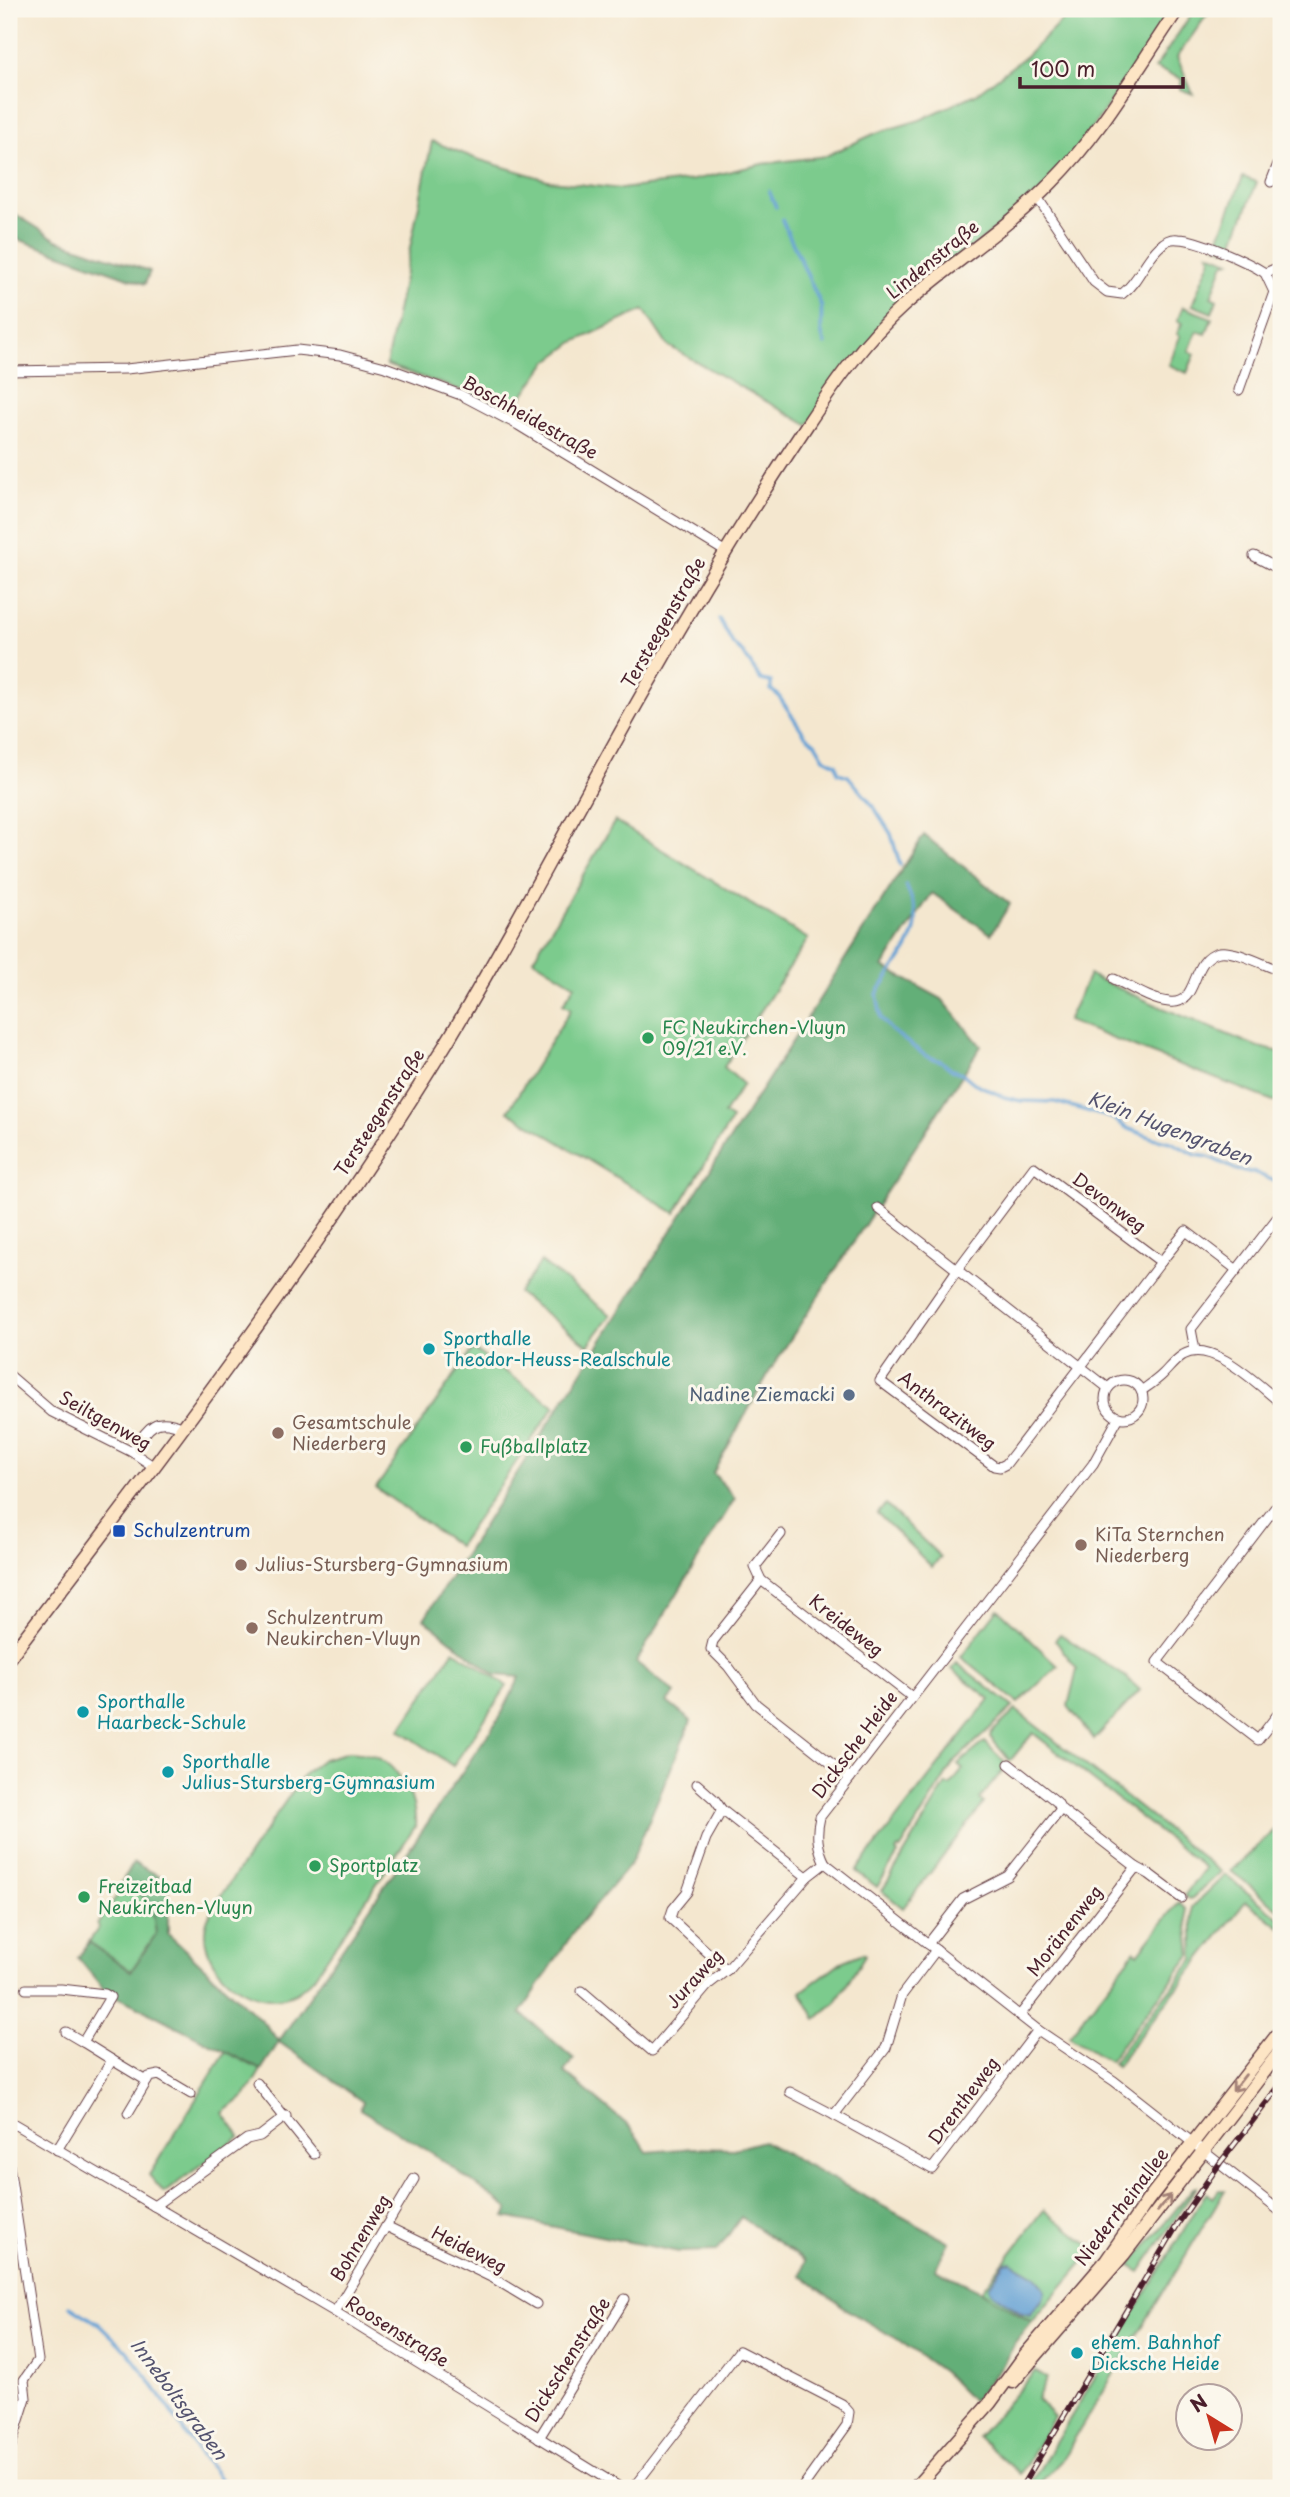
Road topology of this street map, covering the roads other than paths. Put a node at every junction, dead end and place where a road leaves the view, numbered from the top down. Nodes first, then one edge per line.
1 (1178, 9) edge
2 (1281, 156) edge
3 (1271, 182) dead end
4 (1037, 197) junction
5 (1281, 266) edge
6 (1265, 273) junction
7 (1278, 291) edge
8 (9, 371) edge
9 (1239, 390) dead end
10 (726, 552) junction
11 (1254, 556) dead end
12 (1281, 570) edge
13 (1281, 971) edge
14 (1114, 979) dead end
15 (878, 1208) dead end
16 (1277, 1218) dead end
17 (1161, 1262) junction
18 (957, 1270) junction
19 (1237, 1270) junction
20 (1195, 1350) junction
21 (1081, 1366) junction
22 (9, 1376) edge
23 (1108, 1388) junction
24 (1141, 1391) junction
25 (1281, 1403) edge
26 (1119, 1417) junction
27 (181, 1427) junction
28 (132, 1452) junction
29 (153, 1466) junction
30 (1281, 1500) edge
31 (781, 1534) dead end
32 (761, 1580) junction
33 (9, 1658) edge
34 (912, 1697) junction
35 (1281, 1710) edge
36 (1009, 1764) dead end
37 (850, 1778) junction
38 (697, 1784) dead end
39 (1060, 1809) junction
40 (722, 1810) junction
41 (825, 1863) junction
42 (1136, 1867) junction
43 (807, 1877) junction
44 (1181, 1898) dead end
45 (932, 1947) junction
46 (727, 1970) junction
47 (26, 1989) dead end
48 (582, 1991) dead end
49 (1020, 2015) junction
50 (1281, 2030) edge
51 (1038, 2031) junction
52 (66, 2032) dead end
53 (83, 2042) junction
54 (1281, 2049) edge
55 (112, 2060) junction
56 (147, 2081) junction
57 (257, 2082) dead end
58 (790, 2092) dead end
59 (191, 2094) dead end
60 (128, 2113) dead end
61 (834, 2115) junction
62 (286, 2116) junction
63 (9, 2121) edge
64 (1193, 2142) junction
65 (57, 2150) junction
66 (1205, 2151) junction
67 (314, 2154) dead end
68 (9, 2165) edge
69 (414, 2179) dead end
70 (154, 2206) junction
71 (1281, 2212) edge
72 (386, 2226) junction
73 (625, 2299) dead end
74 (536, 2304) dead end
75 (335, 2312) junction
76 (990, 2403) junction
77 (539, 2438) junction
78 (9, 2452) edge
79 (621, 2488) edge
80 (633, 2488) edge
81 (802, 2488) edge
82 (915, 2488) edge

1 - 4 street, Lindenstraße
2 - 3 street
4 - 6 street
4 - 10 street, Lindenstraße
5 - 6 street
6 - 7 street
7 - 9 street
8 - 10 street, Boschheidestraße
10 - 27 street, Tersteegenstraße
11 - 12 street
13 - 14 street
15 - 18 street
16 - 19 street
17 - 18 street, Devonweg
17 - 19 street
17 - 21 street
18 - 21 street
18 - 21 street, Anthrazitweg
19 - 20 street
20 - 24 street
20 - 25 street
21 - 23 street
22 - 28 street, Seiltgenweg
23 - 24 street
23 - 26 street
24 - 26 street, Dicksche Heide
26 - 34 street, Dicksche Heide
27 - 28 street
27 - 29 street, Tersteegenstraße
28 - 29 street, Seiltgenweg
29 - 33 street, Tersteegenstraße
30 - 35 street
31 - 32 street
32 - 34 street, Kreideweg
32 - 37 street
34 - 37 street, Dicksche Heide
36 - 39 street
37 - 41 street, Dicksche Heide
38 - 40 street
39 - 42 street
39 - 45 street
40 - 43 street
40 - 46 street
41 - 43 street, Juraweg
41 - 45 street
42 - 44 street
42 - 49 street, Moränenweg
43 - 46 street, Juraweg
45 - 49 street
45 - 61 street
46 - 48 street, Juraweg
47 - 53 street
49 - 51 street
50 -> 64 street, Niederrheinallee
51 - 61 street, Drentheweg
51 - 64 street
52 - 53 street
53 - 55 street
54 - 66 street, Niederrheinallee
55 - 56 street
55 - 65 street
56 - 59 street
56 - 60 street
57 - 62 street
58 - 61 street, Drentheweg
62 - 67 street
62 - 70 street
63 - 65 street, Roosenstraße
64 - 66 street
64 - 76 street, Niederrheinallee
65 - 70 street, Roosenstraße
66 - 71 street
76 -> 66 street, Niederrheinallee
68 - 78 street
69 - 72 street, Bohnenweg
70 - 75 street, Roosenstraße
72 - 74 street, Heideweg
72 - 75 street, Bohnenweg
73 - 77 street, Dickschenstraße
75 - 77 street, Roosenstraße
76 - 82 street, Niederrheinallee
77 - 79 street, Roosenstraße
80 - 81 street

